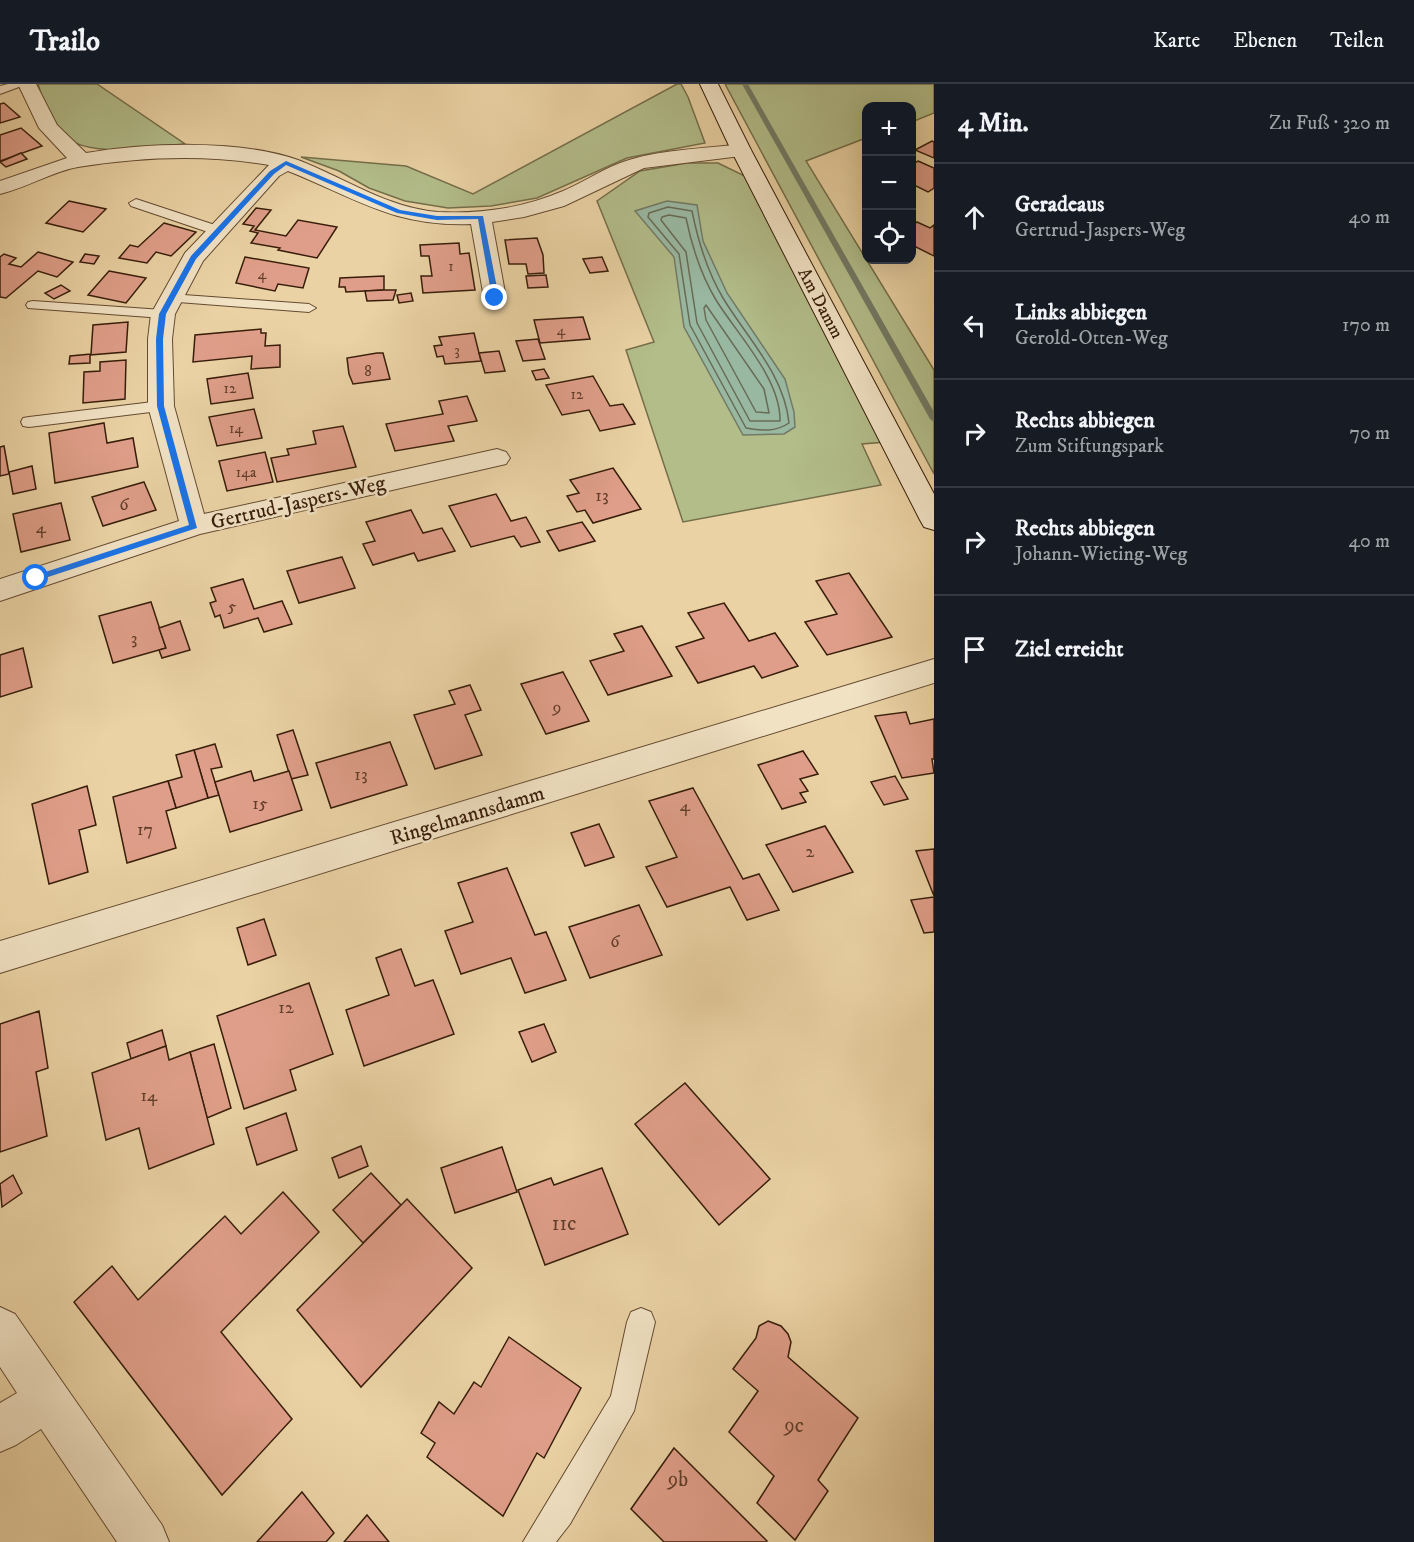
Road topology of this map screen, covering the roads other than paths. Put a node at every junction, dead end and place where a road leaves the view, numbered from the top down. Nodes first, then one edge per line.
1 (21, 84) edge
2 (27, 84) edge
3 (709, 84) edge
4 (0, 90) edge
5 (741, 150) junction
6 (82, 161) junction
7 (286, 163) junction
8 (0, 188) edge
9 (136, 203) dead end
10 (480, 217) junction
11 (216, 230) junction
12 (495, 298) dead end
13 (33, 305) dead end
14 (166, 306) junction
15 (309, 308) dead end
16 (161, 406) junction
17 (29, 422) dead end
18 (497, 458) dead end
19 (934, 520) edge
20 (194, 526) junction
21 (0, 590) edge
22 (934, 671) edge
23 (0, 957) edge
24 (640, 1322) dead end
25 (0, 1329) edge
26 (46, 1400) junction
27 (0, 1429) edge
28 (145, 1542) edge
29 (538, 1542) edge

1 - 4 lane
2 - 6 street
3 - 5 street, Am Damm
5 - 10 street
5 - 19 street, Am Damm
6 - 7 street
6 - 8 street
7 - 10 street
7 - 11 street
9 - 11 lane
10 - 12 street
11 - 14 street
13 - 14 lane
14 - 15 lane
14 - 16 street
16 - 17 lane
16 - 20 street
18 - 20 street, Gertrud-Jaspers-Weg
20 - 21 street, Gertrud-Jaspers-Weg
22 - 23 street, Ringelmannsdamm
24 - 29 lane
25 - 26 street
26 - 27 street
26 - 28 street

